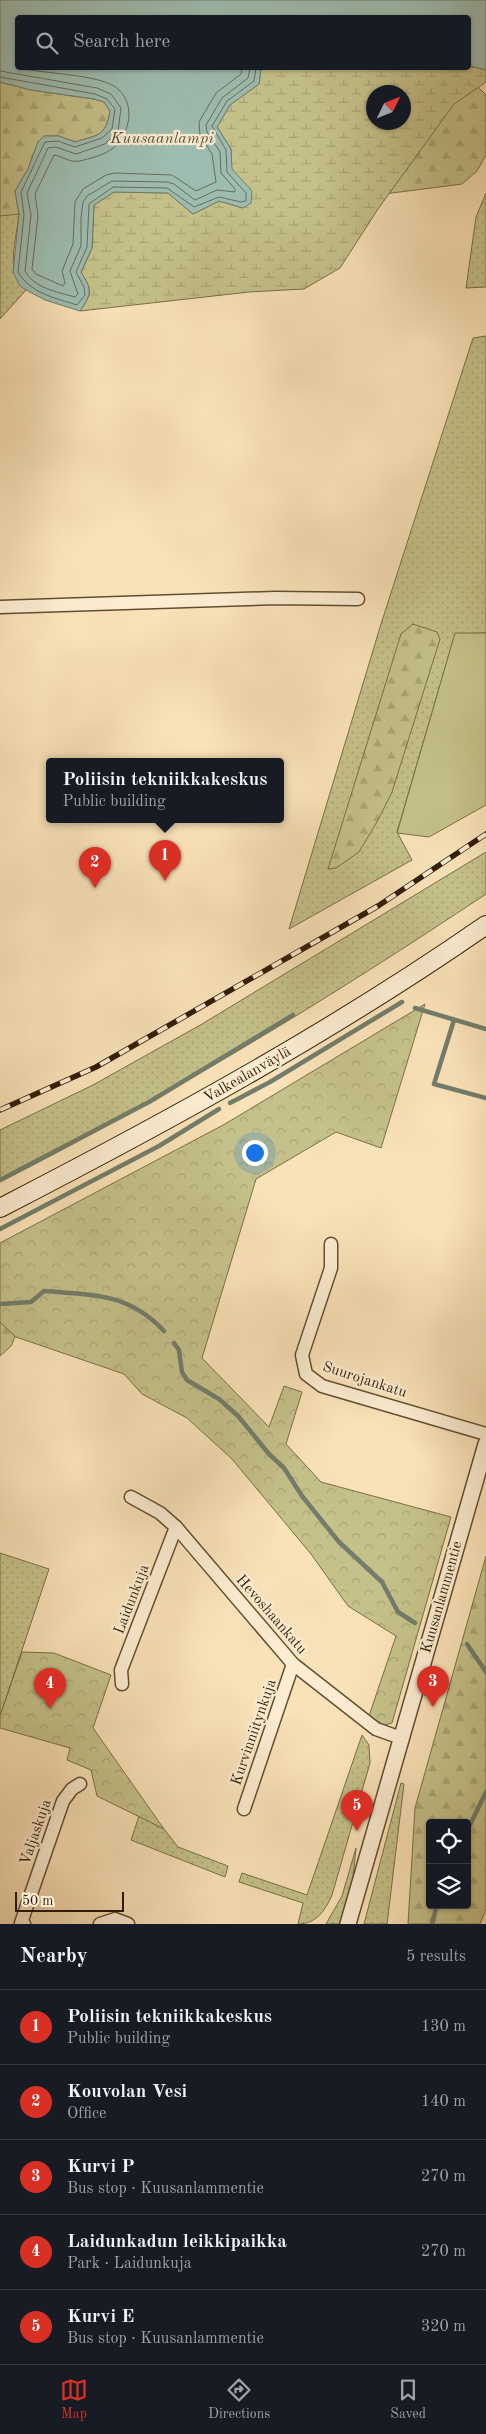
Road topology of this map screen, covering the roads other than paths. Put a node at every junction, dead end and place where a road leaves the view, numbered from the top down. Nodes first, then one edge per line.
1 (358, 599) dead end
2 (0, 607) edge
3 (486, 925) edge
4 (0, 1208) edge
5 (331, 1244) dead end
6 (486, 1434) edge
7 (486, 1444) edge
8 (131, 1497) dead end
9 (176, 1527) junction
10 (293, 1664) junction
11 (122, 1684) dead end
12 (401, 1738) junction
13 (80, 1784) dead end
14 (244, 1809) dead end
15 (24, 1924) edge
16 (100, 1924) edge
17 (128, 1924) edge
18 (348, 1924) edge

1 - 2 street
3 - 4 main road, Valkealanväylä
5 - 6 street, Suurojankatu
7 - 12 street, Kuusanlammentie
8 - 9 street, Hevoshaankatu
9 - 10 street, Hevoshaankatu
9 - 11 street, Laidunkuja
10 - 12 street, Hevoshaankatu
10 - 14 street, Kurvinniitynkuja
12 - 18 street, Kuusanlammentie
13 - 15 street, Valjaskuja
16 - 17 street

